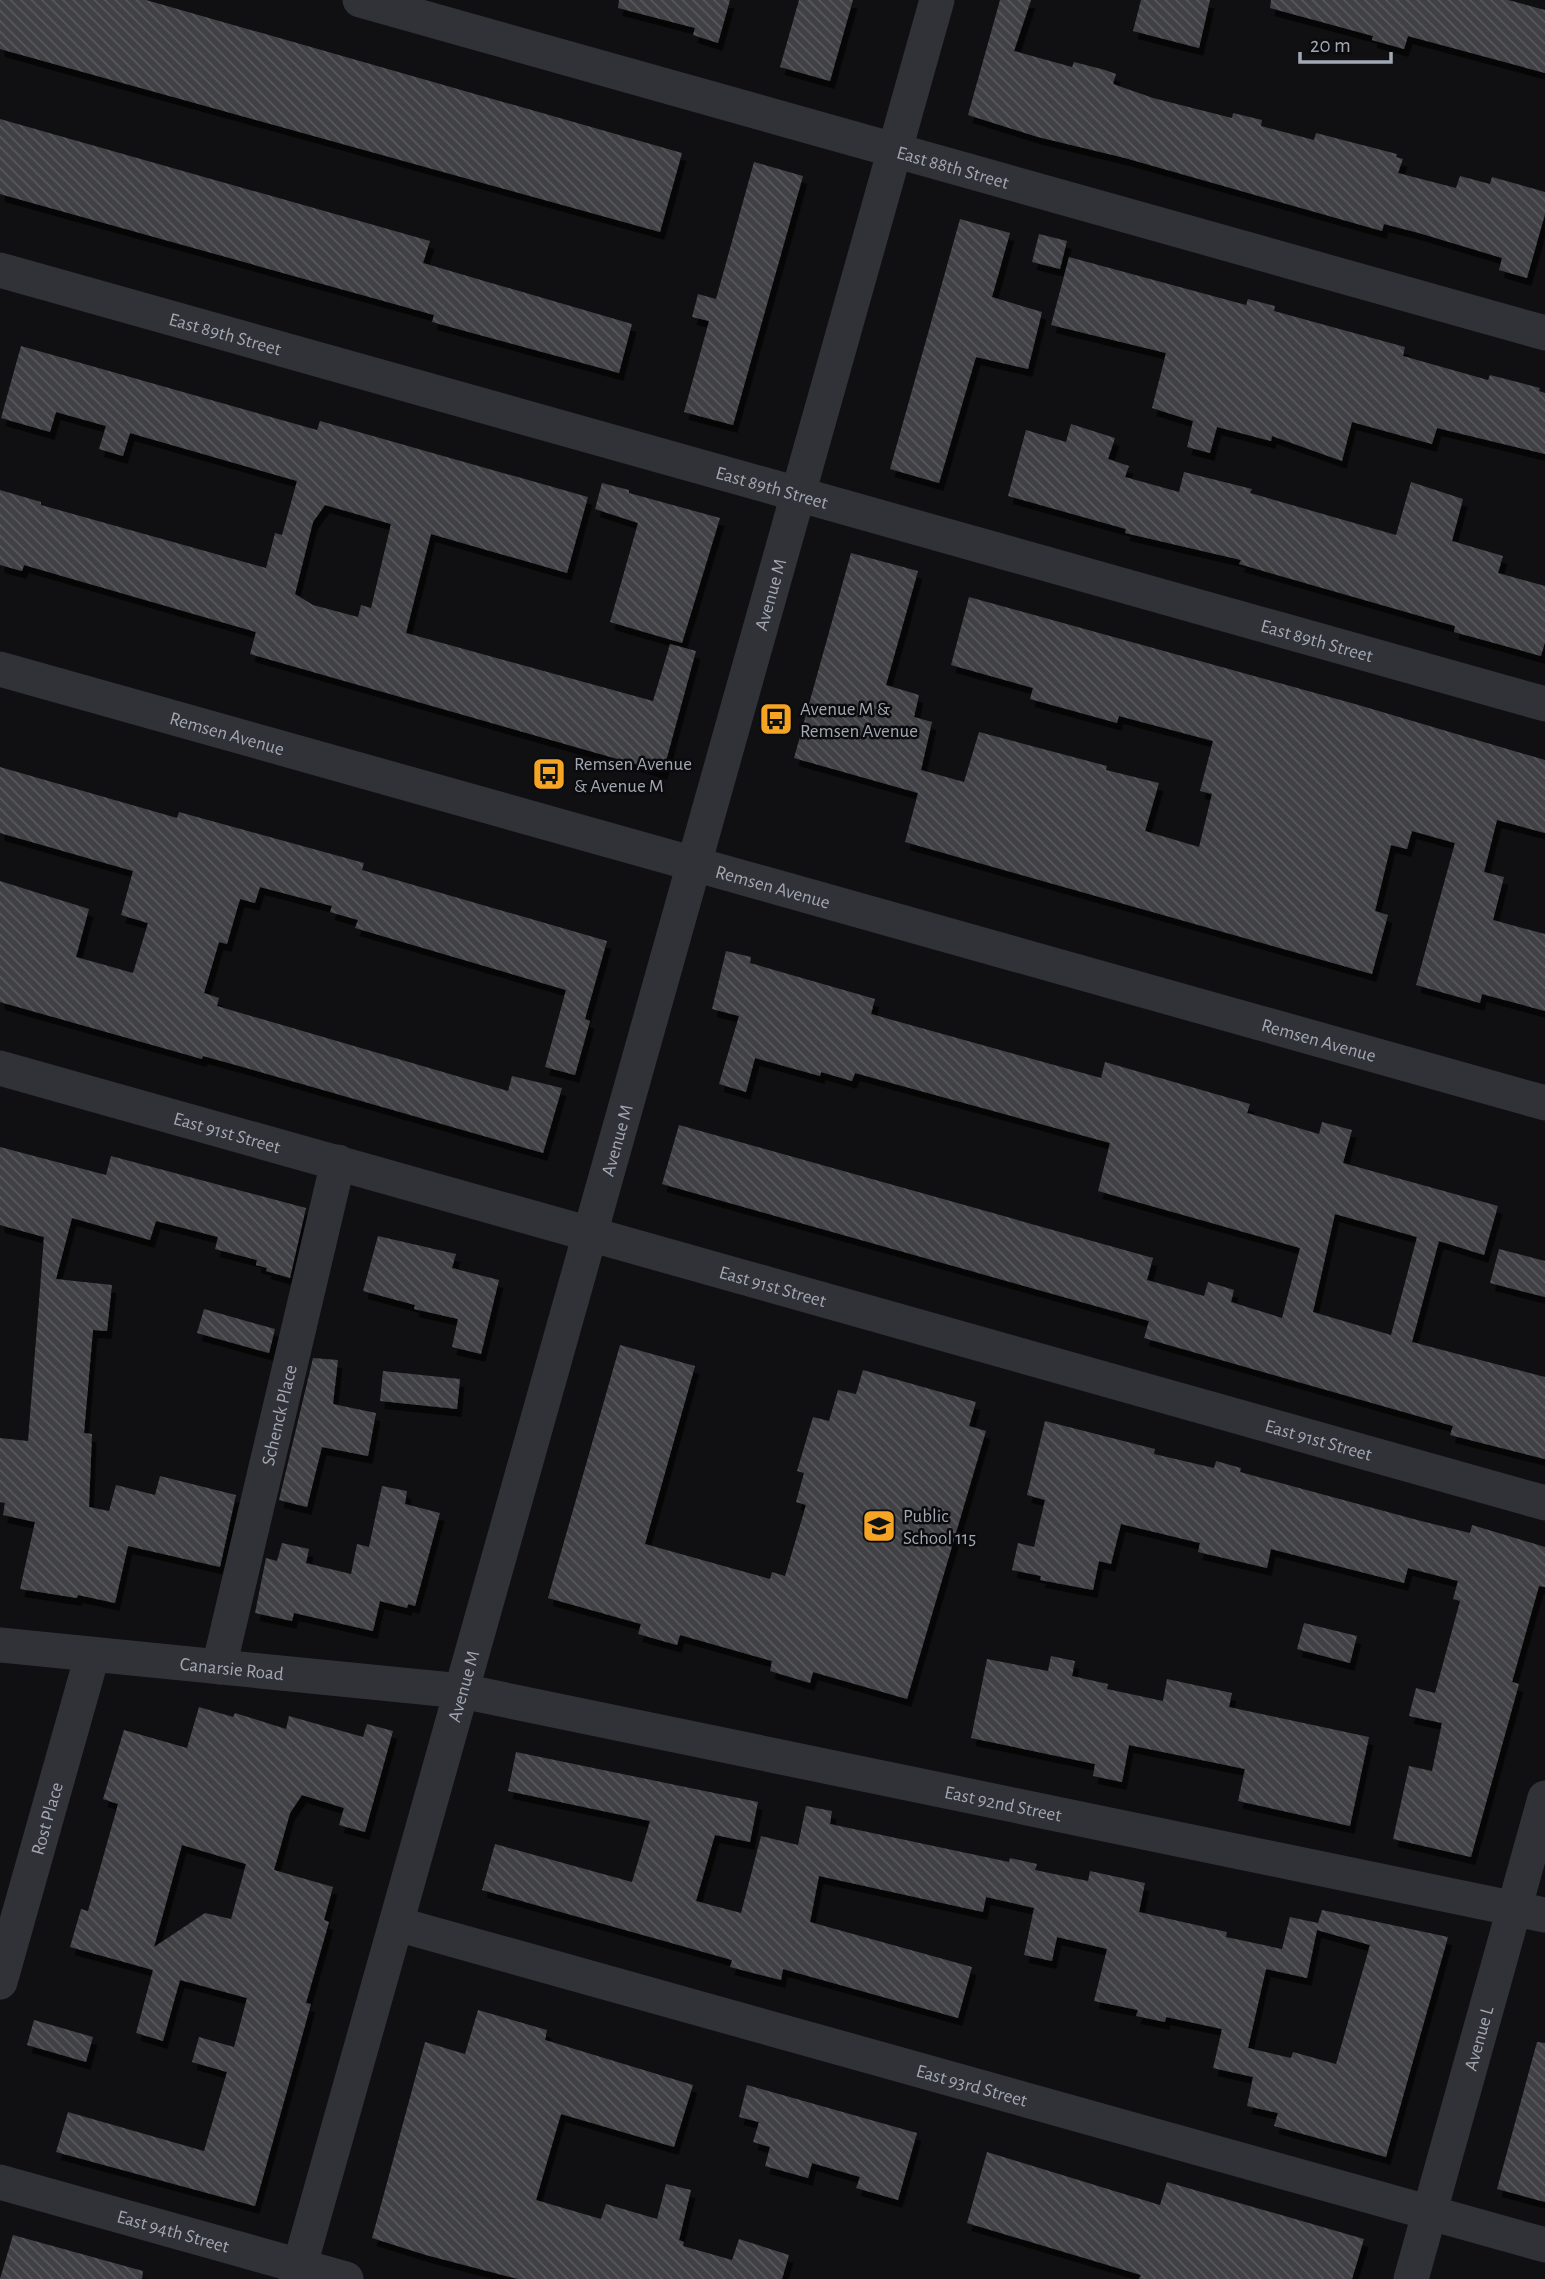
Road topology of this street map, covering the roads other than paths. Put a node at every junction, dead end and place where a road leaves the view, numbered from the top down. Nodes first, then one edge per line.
1 (360, 0) edge
2 (937, 0) edge
3 (895, 150) junction
4 (0, 270) edge
5 (1545, 332) edge
6 (798, 494) junction
7 (0, 669) edge
8 (1545, 704) edge
9 (694, 864) junction
10 (0, 1068) edge
11 (1545, 1103) edge
12 (338, 1162) junction
13 (590, 1235) junction
14 (1545, 1503) edge
15 (0, 1645) edge
16 (92, 1656) junction
17 (219, 1667) junction
18 (462, 1690) junction
19 (1545, 1798) edge
20 (1530, 1912) edge
21 (397, 1924) junction
22 (0, 1982) edge
23 (0, 2182) edge
24 (1430, 2212) junction
25 (1545, 2245) edge
26 (298, 2272) edge
27 (346, 2279) edge
28 (1410, 2279) edge

1 - 3 street, East 88th Street
2 - 3 street, Avenue M
3 - 5 street, East 88th Street
3 - 6 street, Avenue M
4 - 6 street, East 89th Street
6 - 8 street, East 89th Street
6 - 9 street, Avenue M
7 - 9 street, Remsen Avenue
9 - 11 street, Remsen Avenue
9 - 13 street, Avenue M
10 - 12 street, East 91st Street
12 - 13 street, East 91st Street
12 - 17 street, Schenck Place
13 - 14 street, East 91st Street
13 - 18 street, Avenue M
15 - 16 street, Canarsie Road
16 - 17 street, Canarsie Road
16 - 22 street, Rost Place
17 - 18 street, Canarsie Road
18 - 20 street, East 92nd Street
18 - 21 street, Avenue M
19 - 20 street, Avenue L
20 - 24 street, Avenue L
21 - 24 street, East 93rd Street
21 - 26 street, Avenue M
23 - 26 street, East 94th Street
24 - 25 street, East 93rd Street
24 - 28 street, Avenue L
26 - 27 street, East 94th Street

